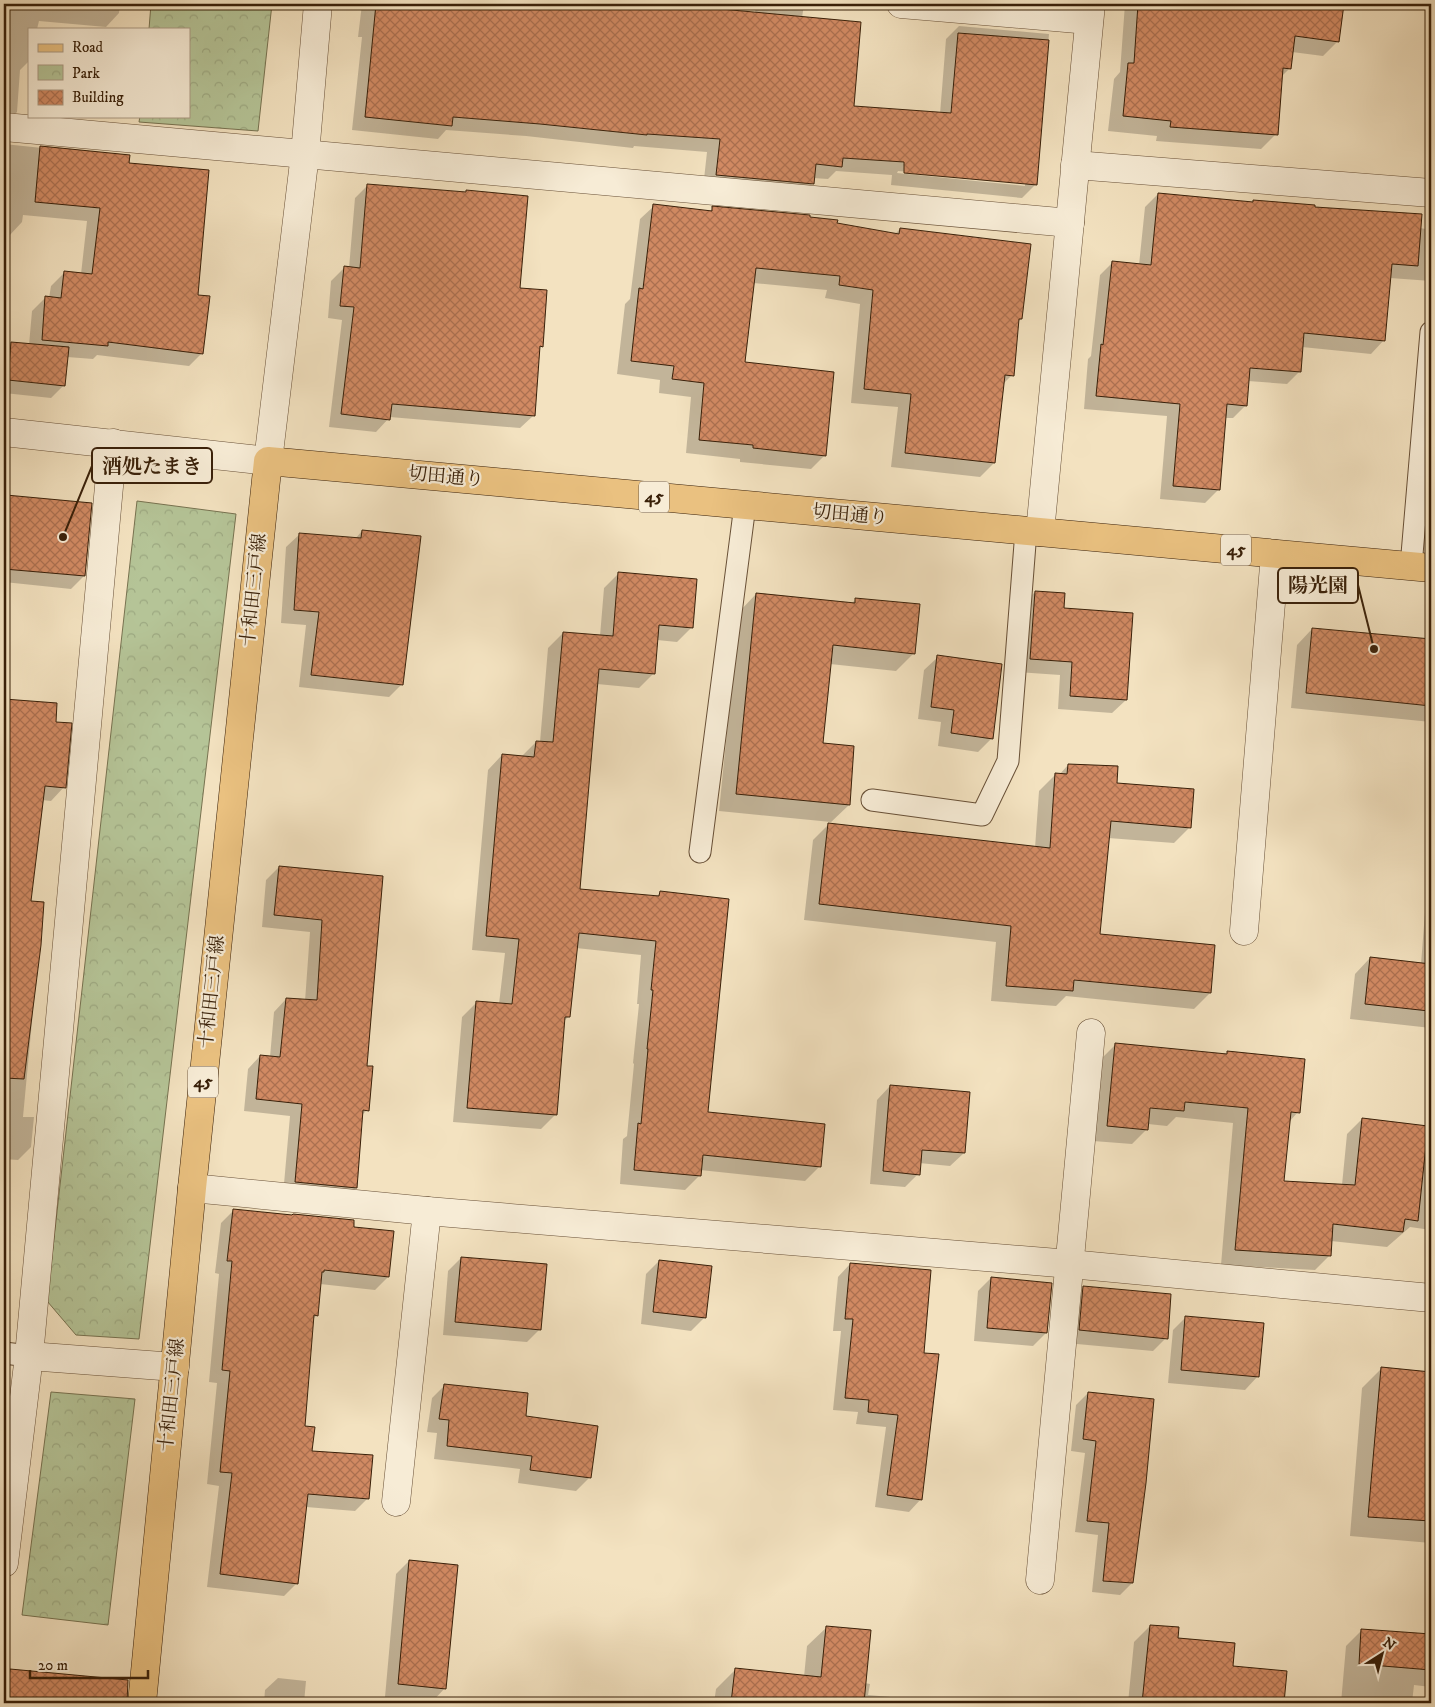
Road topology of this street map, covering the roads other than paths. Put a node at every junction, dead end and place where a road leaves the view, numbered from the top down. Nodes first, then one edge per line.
1 (318, 4) edge
2 (901, 4) edge
3 (1090, 12) edge
4 (4, 127) edge
5 (305, 154) junction
6 (1075, 165) junction
7 (1431, 193) edge
8 (1070, 223) junction
9 (1431, 332) edge
10 (4, 432) edge
11 (114, 443) junction
12 (268, 461) junction
13 (744, 505) junction
14 (1033, 531) junction
15 (1275, 554) junction
16 (1421, 567) edge
17 (872, 800) dead end
18 (700, 852) dead end
19 (1244, 931) dead end
20 (1091, 1033) dead end
21 (192, 1188) junction
22 (427, 1211) junction
23 (1070, 1264) junction
24 (1431, 1298) edge
25 (16, 1354) edge
26 (175, 1367) junction
27 (396, 1502) dead end
28 (4, 1563) edge
29 (1040, 1580) dead end
30 (142, 1703) edge

1 - 5 street
2 - 3 street
3 - 6 street
4 - 5 street
5 - 8 street
5 - 12 street
6 - 7 street
6 - 8 street
8 - 14 street
9 - 16 lane
10 - 11 street
11 - 12 street
11 - 25 street
12 - 13 main road, 切田通り / 45
12 - 21 main road, 十和田三戸線 / 45
13 - 14 main road, 切田通り / 45
13 - 18 lane
14 - 15 main road, 切田通り / 45
14 - 17 lane
15 - 16 main road, 切田通り / 45
15 - 19 street
20 - 23 street
21 - 22 street
21 - 26 main road, 十和田三戸線 / 45
22 - 23 street
22 - 27 street
23 - 24 street
23 - 29 street
25 - 26 street
25 - 28 street
26 - 30 main road, 十和田三戸線 / 45

